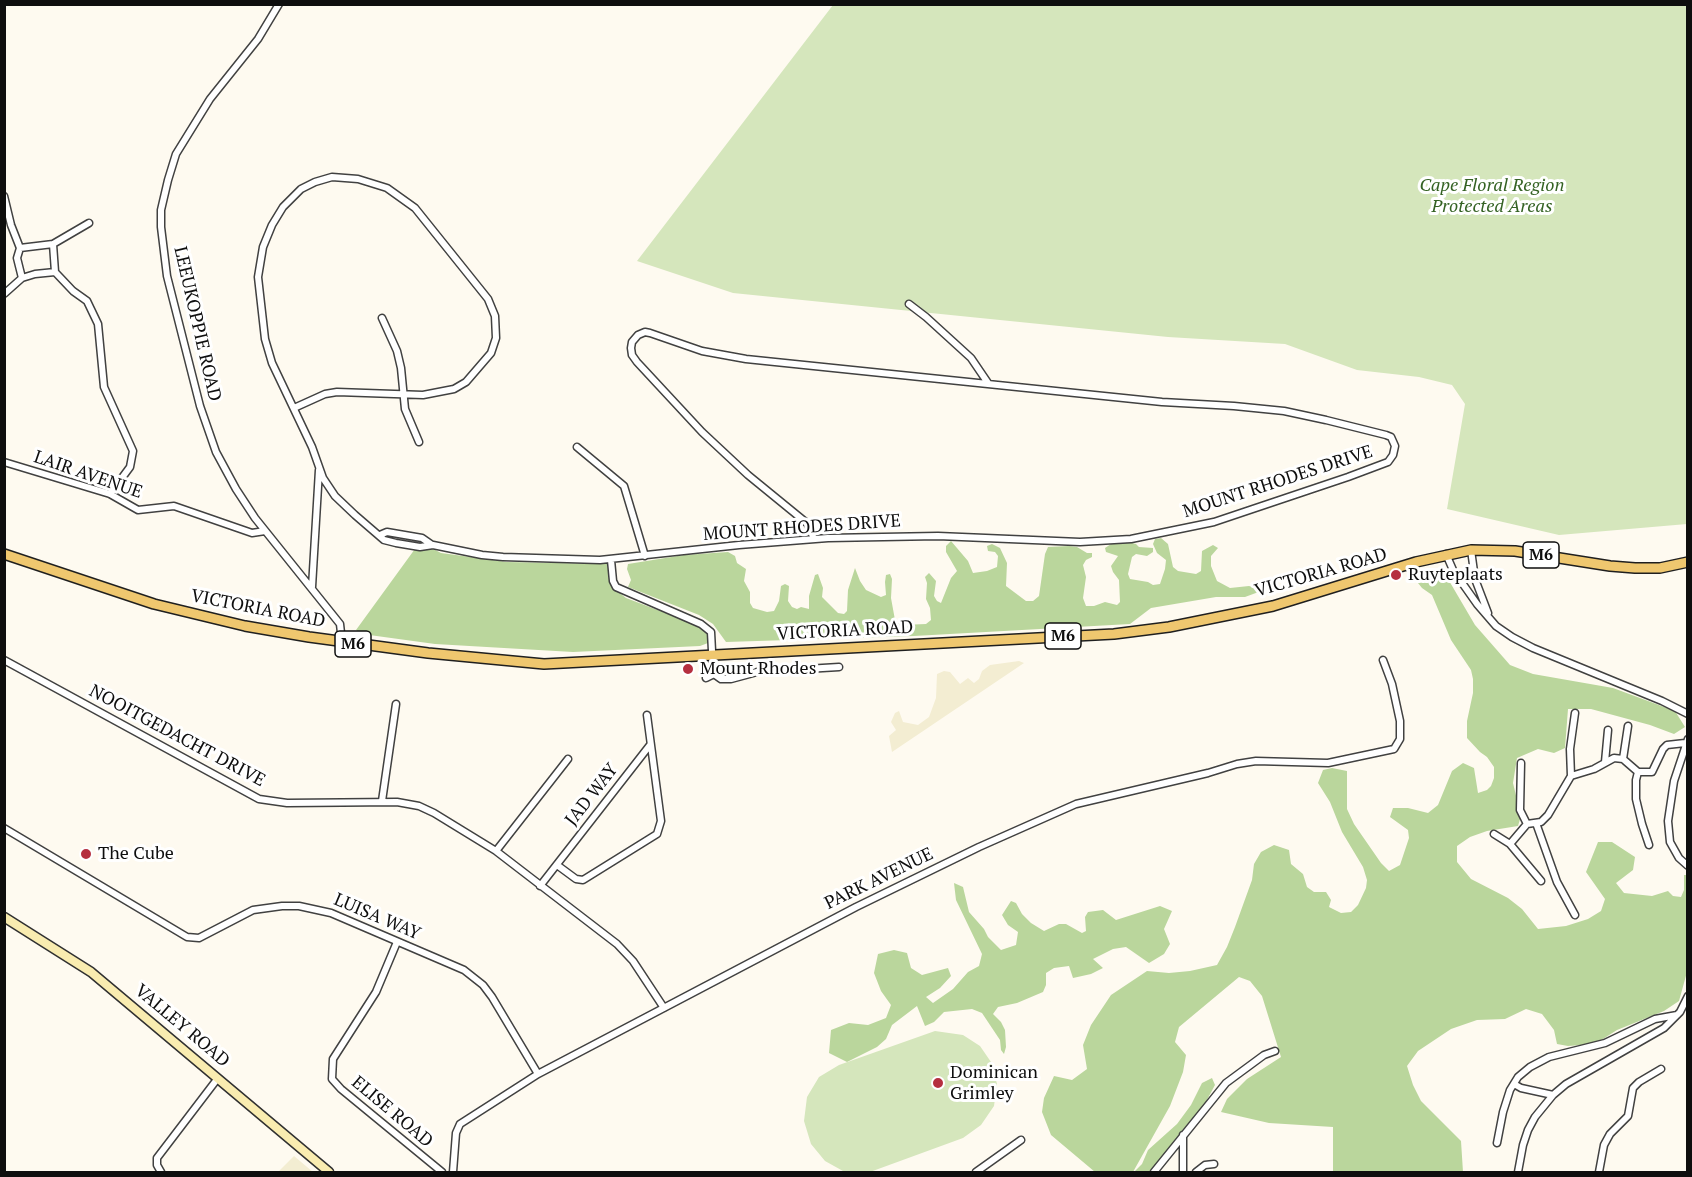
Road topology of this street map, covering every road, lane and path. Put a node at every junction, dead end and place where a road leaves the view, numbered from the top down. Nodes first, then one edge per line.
1 (279, 4) edge
2 (4, 196) edge
3 (89, 223) dead end
4 (53, 244) junction
5 (20, 248) junction
6 (55, 272) junction
7 (22, 278) junction
8 (4, 294) edge
9 (909, 304) dead end
10 (382, 318) dead end
11 (988, 383) junction
12 (403, 395) junction
13 (294, 408) junction
14 (419, 442) dead end
15 (577, 447) dead end
16 (4, 462) edge
17 (319, 470) junction
18 (110, 494) junction
19 (265, 531) junction
20 (814, 539) junction
21 (1471, 550) junction
22 (4, 554) edge
23 (1446, 554) junction
24 (645, 556) junction
25 (611, 560) junction
26 (1688, 562) edge
27 (312, 587) junction
28 (1491, 620) junction
29 (342, 642) junction
30 (712, 654) junction
31 (4, 660) edge
32 (1383, 660) dead end
33 (839, 667) dead end
34 (714, 674) junction
35 (706, 678) dead end
36 (396, 704) dead end
37 (1575, 713) dead end
38 (1688, 714) edge
39 (647, 715) dead end
40 (1628, 726) dead end
41 (1608, 730) dead end
42 (1686, 741) edge
43 (650, 744) junction
44 (568, 759) dead end
45 (1623, 759) junction
46 (1605, 762) junction
47 (1521, 763) dead end
48 (1638, 772) junction
49 (1570, 776) junction
50 (382, 801) junction
51 (1536, 823) junction
52 (1527, 824) junction
53 (4, 828) edge
54 (1494, 834) dead end
55 (1510, 844) junction
56 (1649, 845) dead end
57 (496, 851) junction
58 (557, 865) junction
59 (1688, 866) edge
60 (1541, 881) dead end
61 (540, 886) junction
62 (1575, 915) dead end
63 (4, 917) edge
64 (397, 942) junction
65 (1688, 996) edge
66 (664, 1008) junction
67 (1677, 1016) junction
68 (1275, 1051) dead end
69 (1662, 1069) dead end
70 (538, 1074) junction
71 (218, 1078) junction
72 (1514, 1084) junction
73 (1553, 1095) junction
74 (1183, 1135) junction
75 (1021, 1140) dead end
76 (1497, 1143) dead end
77 (1214, 1164) dead end
78 (161, 1173) edge
79 (329, 1173) edge
80 (442, 1173) edge
81 (453, 1173) edge
82 (976, 1173) edge
83 (1154, 1173) edge
84 (1183, 1173) edge
85 (1196, 1173) edge
86 (1518, 1173) edge
87 (1599, 1173) edge

1 - 19 street, LEEUKOPPIE ROAD
2 - 5 street
3 - 4 street
4 - 5 street
4 - 6 street
5 - 7 street
6 - 7 street
6 - 18 street
7 - 8 street
9 - 11 street
10 - 12 street
11 - 20 street, MOUNT RHODES DRIVE
11 - 20 street, MOUNT RHODES DRIVE
12 - 13 street
12 - 13 street
12 - 14 street
13 - 17 street
15 - 24 street
16 - 18 street, LAIR AVENUE
17 - 25 street, MOUNT RHODES DRIVE
17 - 27 street
18 - 19 street, LAIR AVENUE
19 - 27 street, LEEUKOPPIE ROAD
20 - 24 street, MOUNT RHODES DRIVE
21 - 23 main road, VICTORIA ROAD / M6
21 - 26 main road, VICTORIA ROAD / M6
21 - 28 street
22 - 29 main road, VICTORIA ROAD / M6
23 - 28 street
23 - 30 main road, VICTORIA ROAD / M6
24 - 25 street, MOUNT RHODES DRIVE
25 - 30 street
27 - 29 street, LEEUKOPPIE ROAD
28 - 38 street
29 - 30 main road, VICTORIA ROAD / M6
30 - 34 street
31 - 50 street, NOOITGEDACHT DRIVE
32 - 66 street, PARK AVENUE
33 - 34 street
34 - 35 street
36 - 50 street
37 - 49 street
39 - 43 street
40 - 45 street
41 - 46 street
42 - 48 street
42 - 59 street
43 - 58 street, JAD WAY
43 - 58 street
44 - 57 street
45 - 46 street
45 - 48 street
46 - 49 street
47 - 52 street
48 - 56 street
49 - 51 street
50 - 57 street, NOOITGEDACHT DRIVE
51 - 52 street
51 - 62 street
52 - 55 street
53 - 64 street, LUISA WAY
54 - 55 street
55 - 60 street
57 - 61 street, NOOITGEDACHT DRIVE
58 - 61 street, JAD WAY
61 - 66 street, NOOITGEDACHT DRIVE
63 - 71 street, VALLEY ROAD
64 - 70 street, LUISA WAY
64 - 80 street, ELISE ROAD
65 - 67 street
66 - 70 street, PARK AVENUE
67 - 72 street
67 - 73 street
68 - 74 street
69 - 87 street
70 - 81 street, PARK AVENUE
71 - 78 street
71 - 79 street, VALLEY ROAD
72 - 73 street
72 - 76 street
73 - 86 street
74 - 83 street
74 - 84 street
75 - 82 street
77 - 85 street

